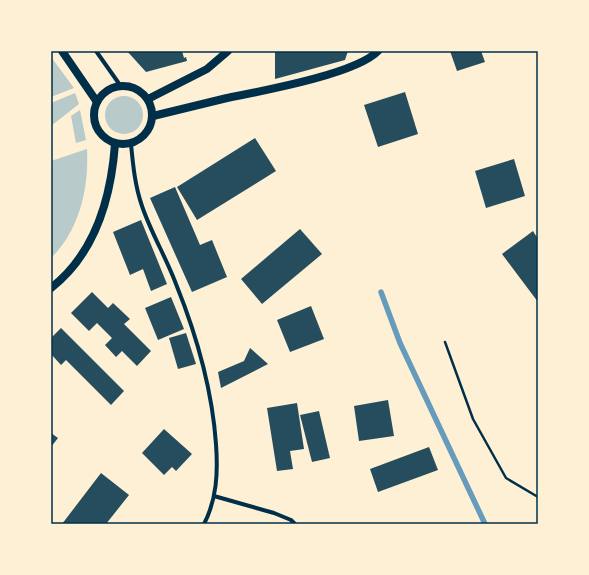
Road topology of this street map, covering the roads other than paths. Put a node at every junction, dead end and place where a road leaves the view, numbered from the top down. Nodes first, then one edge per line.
1 (62, 51) edge
2 (96, 51) edge
3 (228, 51) edge
4 (378, 51) edge
5 (120, 85) junction
6 (148, 99) junction
7 (97, 102) junction
8 (153, 116) junction
9 (115, 144) junction
10 (131, 144) junction
11 (51, 288) edge
12 (214, 496) junction
13 (204, 524) edge
14 (295, 524) edge

1 - 7 main road
2 - 5 street
3 - 6 main road
4 - 8 main road
5 - 6 main road
5 - 7 main road
6 - 8 main road
7 - 9 main road
8 - 10 main road
9 - 10 main road
9 - 11 main road
10 - 12 street
12 - 13 street
12 - 14 street

